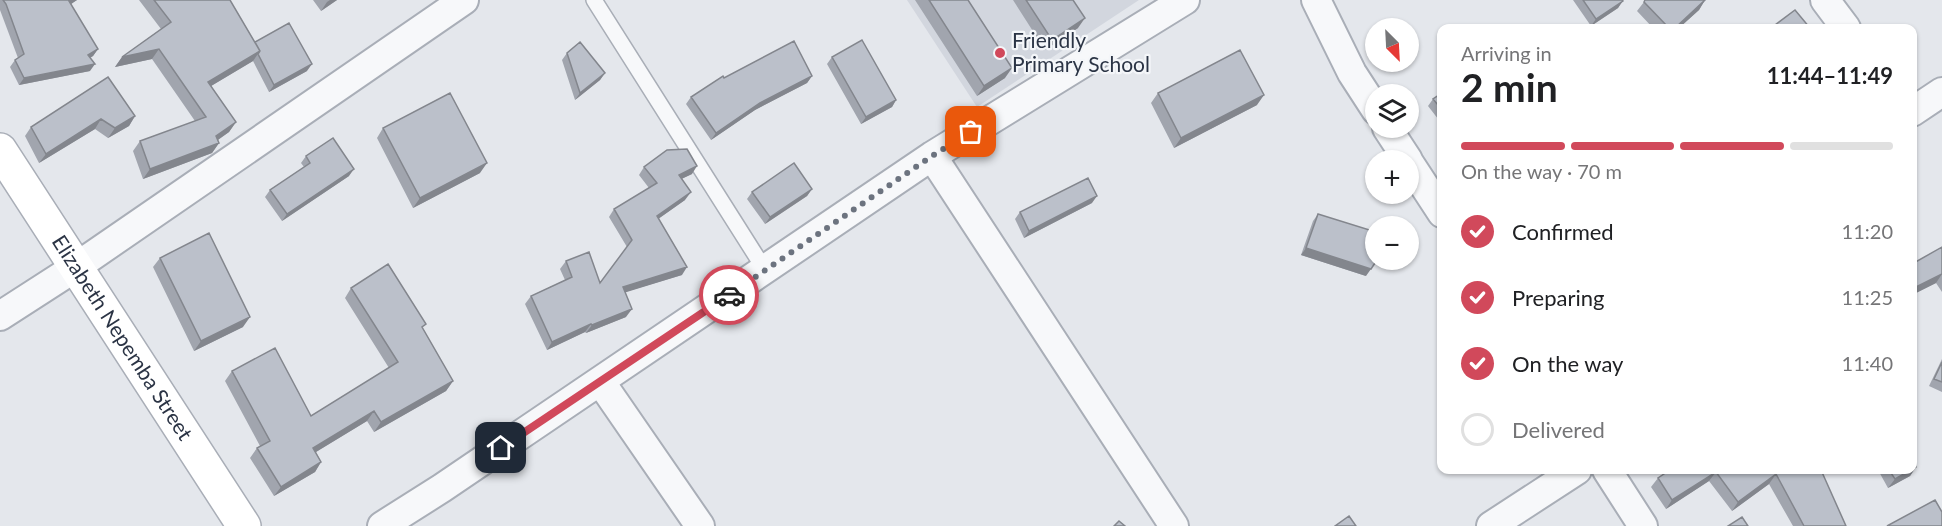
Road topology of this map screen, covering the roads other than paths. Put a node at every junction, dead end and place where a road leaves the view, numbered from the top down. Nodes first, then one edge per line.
1 (464, 0) edge
2 (594, 0) edge
3 (1185, 0) edge
4 (1316, 0) edge
5 (1825, 0) edge
6 (1843, 24) edge
7 (1942, 92) edge
8 (1365, 93) edge
9 (1917, 109) edge
10 (0, 150) edge
11 (932, 156) junction
12 (1419, 178) edge
13 (1437, 205) edge
14 (76, 267) junction
15 (765, 270) junction
16 (0, 316) edge
17 (600, 381) junction
18 (1570, 474) edge
19 (1609, 474) edge
20 (244, 526) edge
21 (382, 526) edge
22 (700, 526) edge
23 (1174, 526) edge
24 (1491, 526) edge
25 (1643, 526) edge

1 - 14 street
2 - 15 lane
3 - 11 street
4 - 8 street
5 - 6 street
7 - 9 street
10 - 14 street, Elizabeth Nepemba Street
11 - 15 street
11 - 23 street
12 - 13 street
14 - 16 street
14 - 20 street, Elizabeth Nepemba Street
15 - 17 street
17 - 21 street
17 - 22 street
18 - 24 street
19 - 25 street

